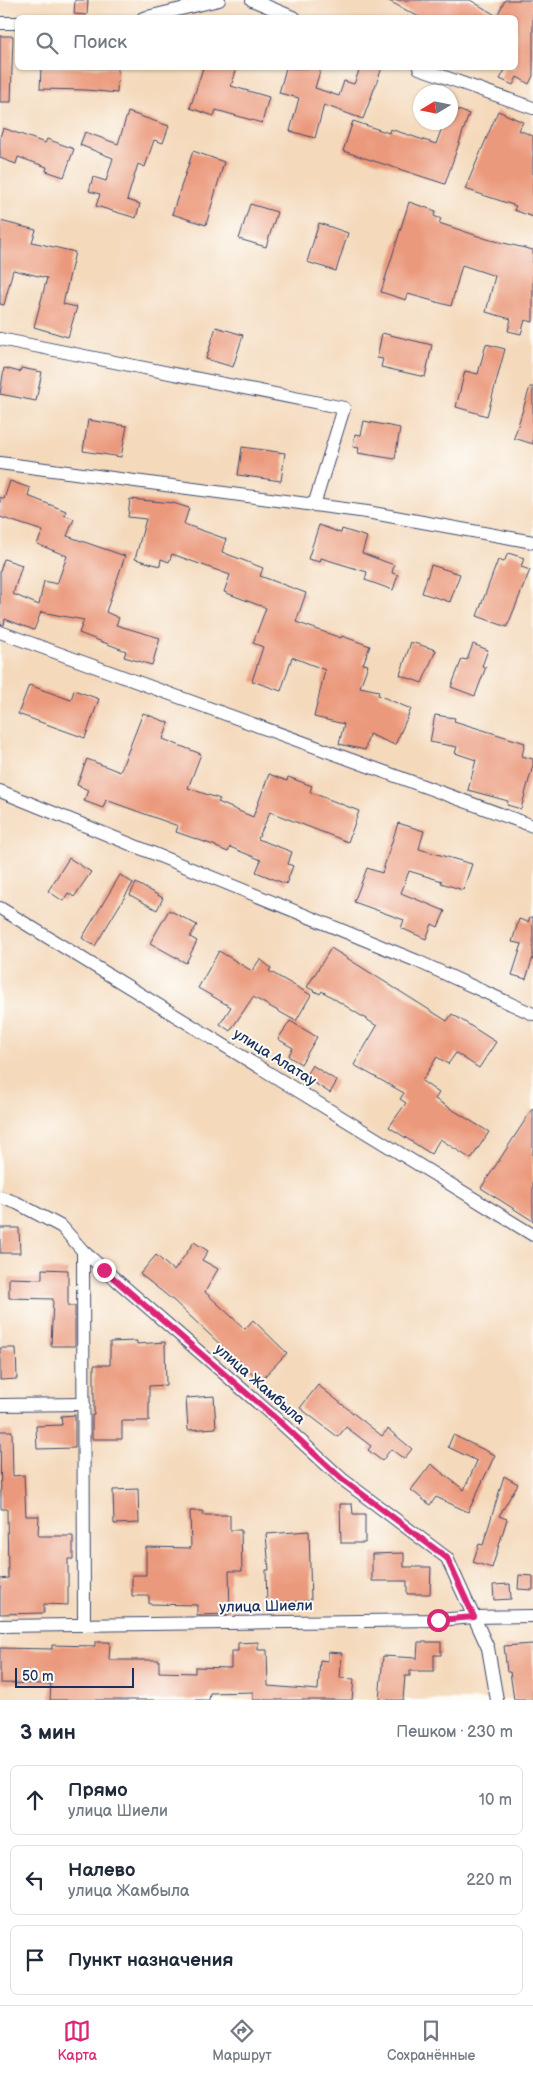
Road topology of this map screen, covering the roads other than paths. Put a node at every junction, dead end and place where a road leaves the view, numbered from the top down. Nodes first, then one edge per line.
1 (219, 0) edge
2 (252, 0) edge
3 (156, 15) edge
4 (288, 15) edge
5 (0, 23) edge
6 (15, 23) edge
7 (425, 70) edge
8 (533, 108) edge
9 (0, 339) edge
10 (0, 463) edge
11 (314, 505) junction
12 (533, 542) edge
13 (0, 632) edge
14 (0, 791) edge
15 (533, 826) edge
16 (0, 908) edge
17 (533, 1014) edge
18 (0, 1197) edge
19 (533, 1235) edge
20 (83, 1251) junction
21 (84, 1404) junction
22 (0, 1405) edge
23 (533, 1616) edge
24 (474, 1617) junction
25 (84, 1625) junction
26 (0, 1626) edge
27 (497, 1700) edge

1 - 3 street
2 - 4 street
5 - 6 street
7 - 8 street
9 - 11 street
10 - 11 street
11 - 12 street
13 - 15 street
14 - 17 street
16 - 19 street, улица Алатау
18 - 20 street, улица Жамбыла
20 - 21 street
20 - 24 street, улица Жамбыла
21 - 22 street
21 - 25 street
23 - 24 street, улица Шиели
24 - 25 street, улица Шиели
24 - 27 street, улица Жамбыла
25 - 26 street, улица Шиели

